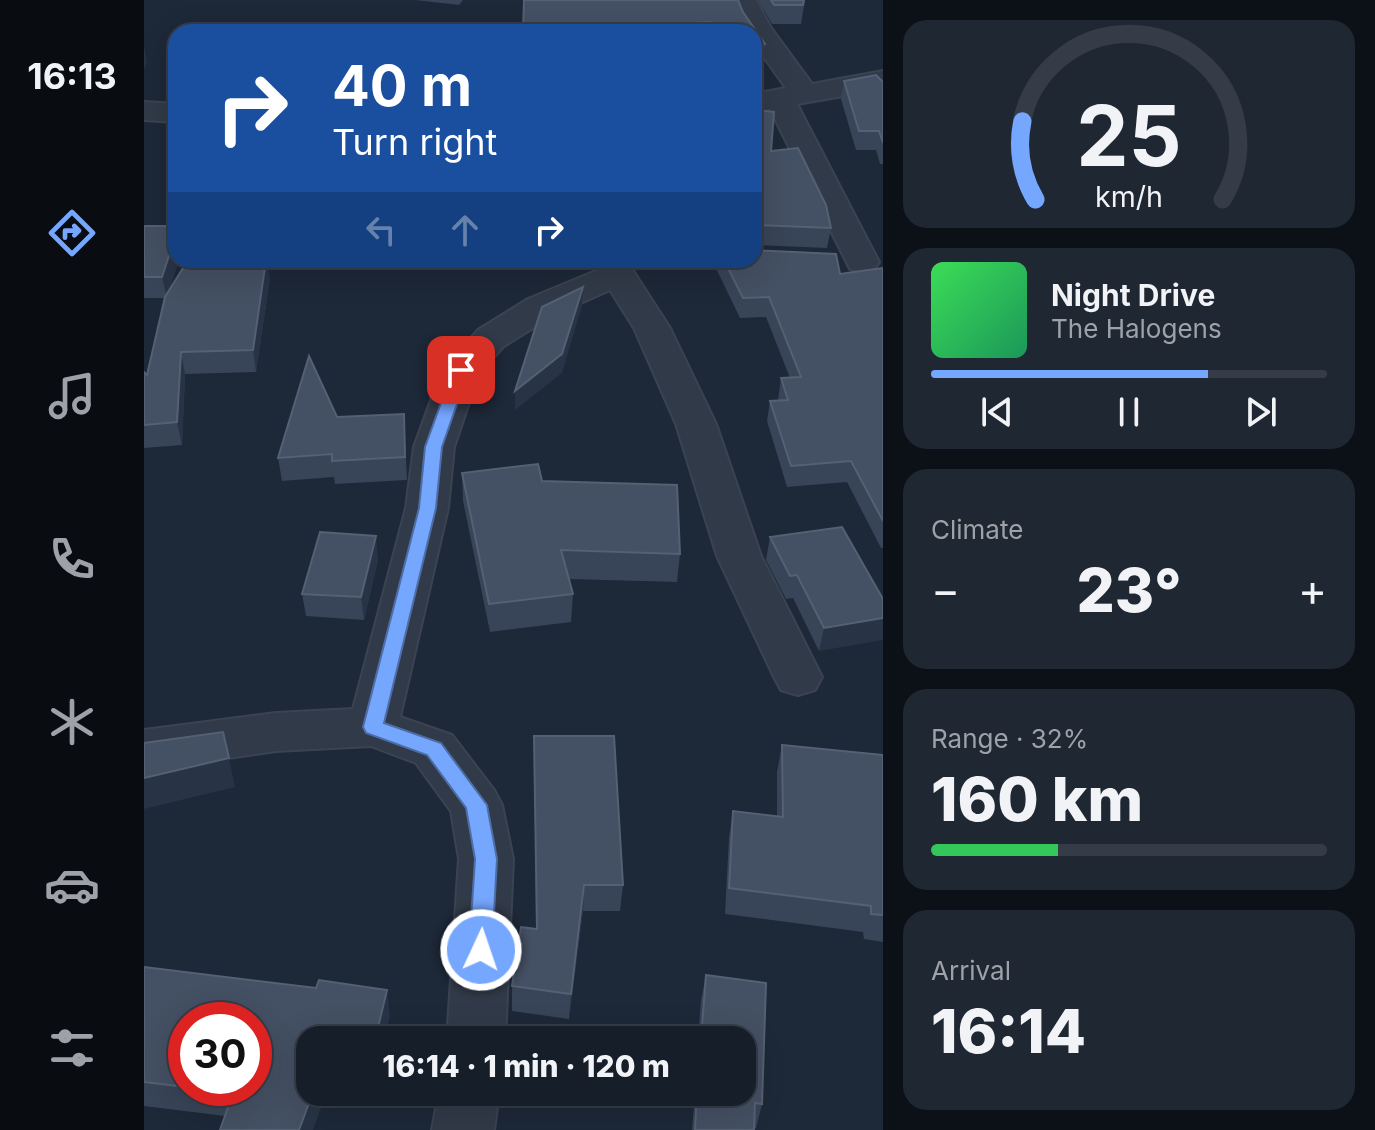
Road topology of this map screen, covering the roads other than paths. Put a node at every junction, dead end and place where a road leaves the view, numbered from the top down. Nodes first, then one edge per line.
1 (743, 0) edge
2 (755, 24) edge
3 (762, 42) edge
4 (883, 80) edge
5 (779, 99) edge
6 (144, 111) edge
7 (168, 112) edge
8 (859, 262) edge
9 (610, 268) edge
10 (615, 268) edge
11 (798, 677) dead end
12 (373, 727) junction
13 (144, 750) edge
14 (477, 1026) edge
15 (467, 1106) edge
16 (463, 1130) edge

1 - 2 street
3 - 5 street
4 - 5 street
5 - 8 street
6 - 7 street
9 - 12 street
10 - 11 street
12 - 13 street
12 - 14 street
15 - 16 street

